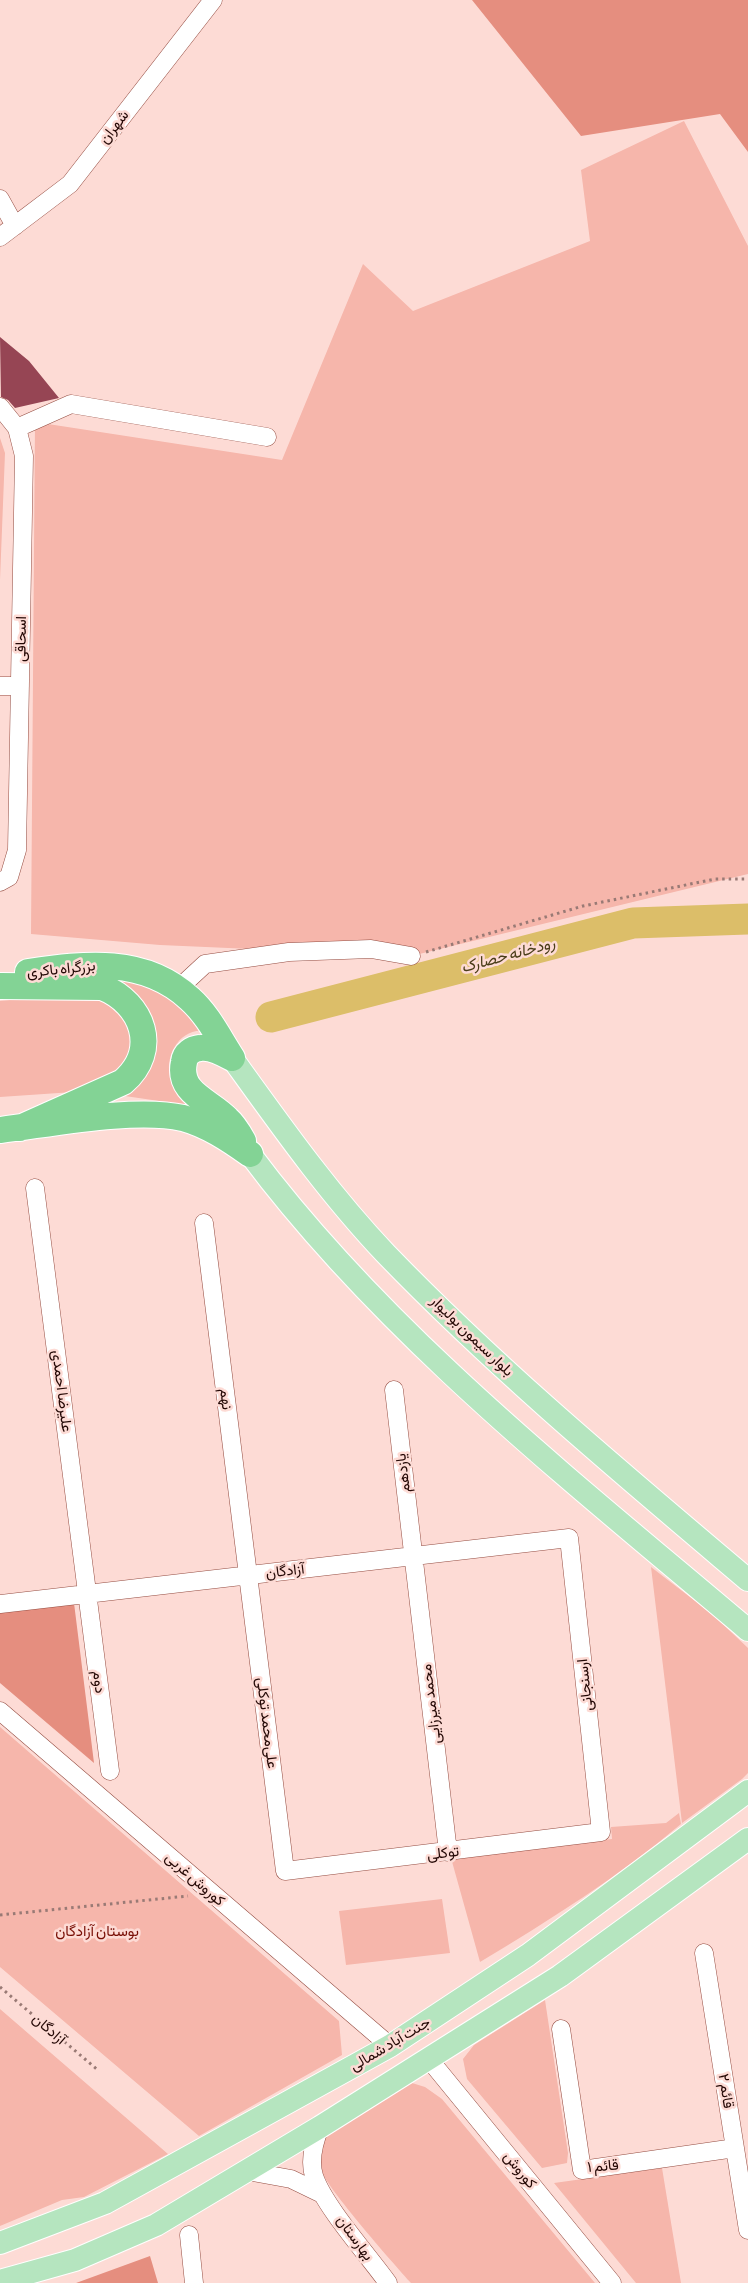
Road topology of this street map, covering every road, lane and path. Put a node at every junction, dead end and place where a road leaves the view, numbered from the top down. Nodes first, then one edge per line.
1 (213, 0) edge
2 (0, 199) edge
3 (15, 226) junction
4 (0, 237) edge
5 (0, 407) edge
6 (17, 428) junction
7 (268, 437) dead end
8 (0, 686) edge
9 (20, 686) junction
10 (4, 879) edge
11 (748, 879) edge
12 (411, 956) joint
13 (0, 976) edge
14 (0, 986) edge
15 (178, 990) junction
16 (232, 1058) junction
17 (10, 1129) edge
18 (250, 1154) junction
19 (35, 1188) dead end
20 (204, 1223) dead end
21 (394, 1390) dead end
22 (569, 1538) joint
23 (413, 1556) junction
24 (248, 1575) junction
25 (748, 1580) edge
26 (88, 1594) junction
27 (0, 1604) edge
28 (748, 1630) edge
29 (0, 1711) edge
30 (110, 1771) dead end
31 (744, 1791) edge
32 (601, 1832) joint
33 (748, 1839) edge
34 (448, 1852) junction
35 (285, 1871) joint
36 (212, 1893) junction
37 (0, 1915) edge
38 (704, 1953) dead end
39 (0, 1987) edge
40 (561, 2029) dead end
41 (390, 2046) junction
42 (428, 2058) junction
43 (99, 2071) dead end
44 (320, 2127) junction
45 (735, 2148) junction
46 (247, 2171) junction
47 (322, 2194) junction
48 (748, 2230) edge
49 (188, 2235) dead end
50 (0, 2243) edge
51 (0, 2281) edge
52 (194, 2283) edge
53 (388, 2283) edge
54 (612, 2283) edge

1 - 3 street, شهران
2 - 3 street
3 - 4 street, شهران
5 - 6 street, اسحاقی
6 - 7 street
6 - 9 street, اسحاقی
8 - 9 street
9 - 10 street, اسحاقی
11 - 12 path
12 - 15 street
13 - 15 highway, بزرگراه باکری
14 - 17 highway
15 - 16 highway, بزرگراه باکری
16 - 18 highway
16 - 25 main road, بلوار سیمون بولیوار
17 - 18 highway
18 - 28 main road
19 - 26 street, علیرضا احمدی
20 - 24 street, نهم
21 - 23 street, یازدهم
22 - 23 street, آزادگان
22 - 32 street, ارسنجانی
23 - 24 street, آزادگان
23 - 34 street, محمد میرزایی
24 - 26 street, آزادگان
24 - 35 street, علی‌محمد توکلی
26 - 27 street, آزادگان
26 - 30 street, دوم
29 - 36 street, کوروش غربی
31 - 41 main road, جنت آباد شمالی
32 - 34 street, توکلی
33 - 42 main road, جنت آباد شمالی
34 - 35 street, توکلی
36 - 37 path
36 - 41 street, کوروش غربی
38 - 45 street, قائم ۲
39 - 43 path, آزادگان
40 - 45 street, قائم ۱
41 - 50 main road, جنت آباد شمالی
42 - 44 main road, جنت آباد شمالی
42 - 54 street, کوروش
44 - 46 main road, جنت آباد شمالی
44 - 47 street, بهارستان
45 - 48 street, قائم ۲
46 - 47 street, بهارستان
46 - 51 main road, جنت آباد شمالی
47 - 53 street, بهارستان
49 - 52 street

